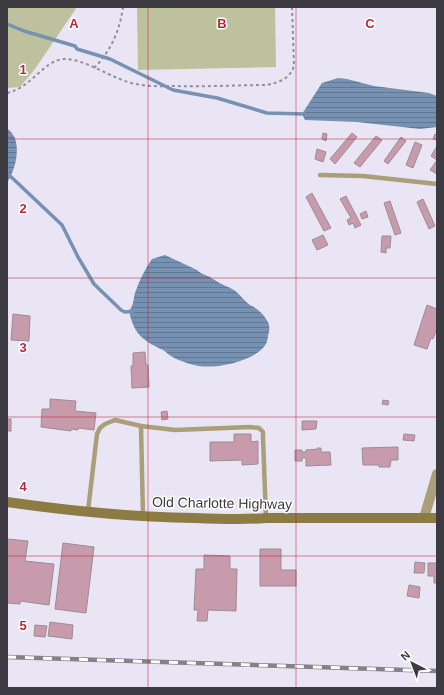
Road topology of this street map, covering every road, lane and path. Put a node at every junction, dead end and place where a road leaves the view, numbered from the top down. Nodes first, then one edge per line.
1 (123, 7) edge
2 (292, 7) edge
3 (94, 68) junction
4 (7, 93) edge
5 (320, 175) dead end
6 (437, 184) edge
7 (140, 426) junction
8 (437, 474) edge
9 (7, 502) edge
10 (88, 512) junction
11 (143, 516) junction
12 (266, 518) junction
13 (424, 518) junction
14 (437, 518) edge

1 - 3 path
2 - 3 path
3 - 4 path
5 - 6 lane
7 - 10 lane
7 - 11 lane
7 - 12 lane
8 - 13 street
9 - 10 main road, Old Charlotte Highway
10 - 11 main road, Old Charlotte Highway
11 - 12 main road, Old Charlotte Highway
12 - 13 main road, Old Charlotte Highway
13 - 14 main road, Old Charlotte Highway

